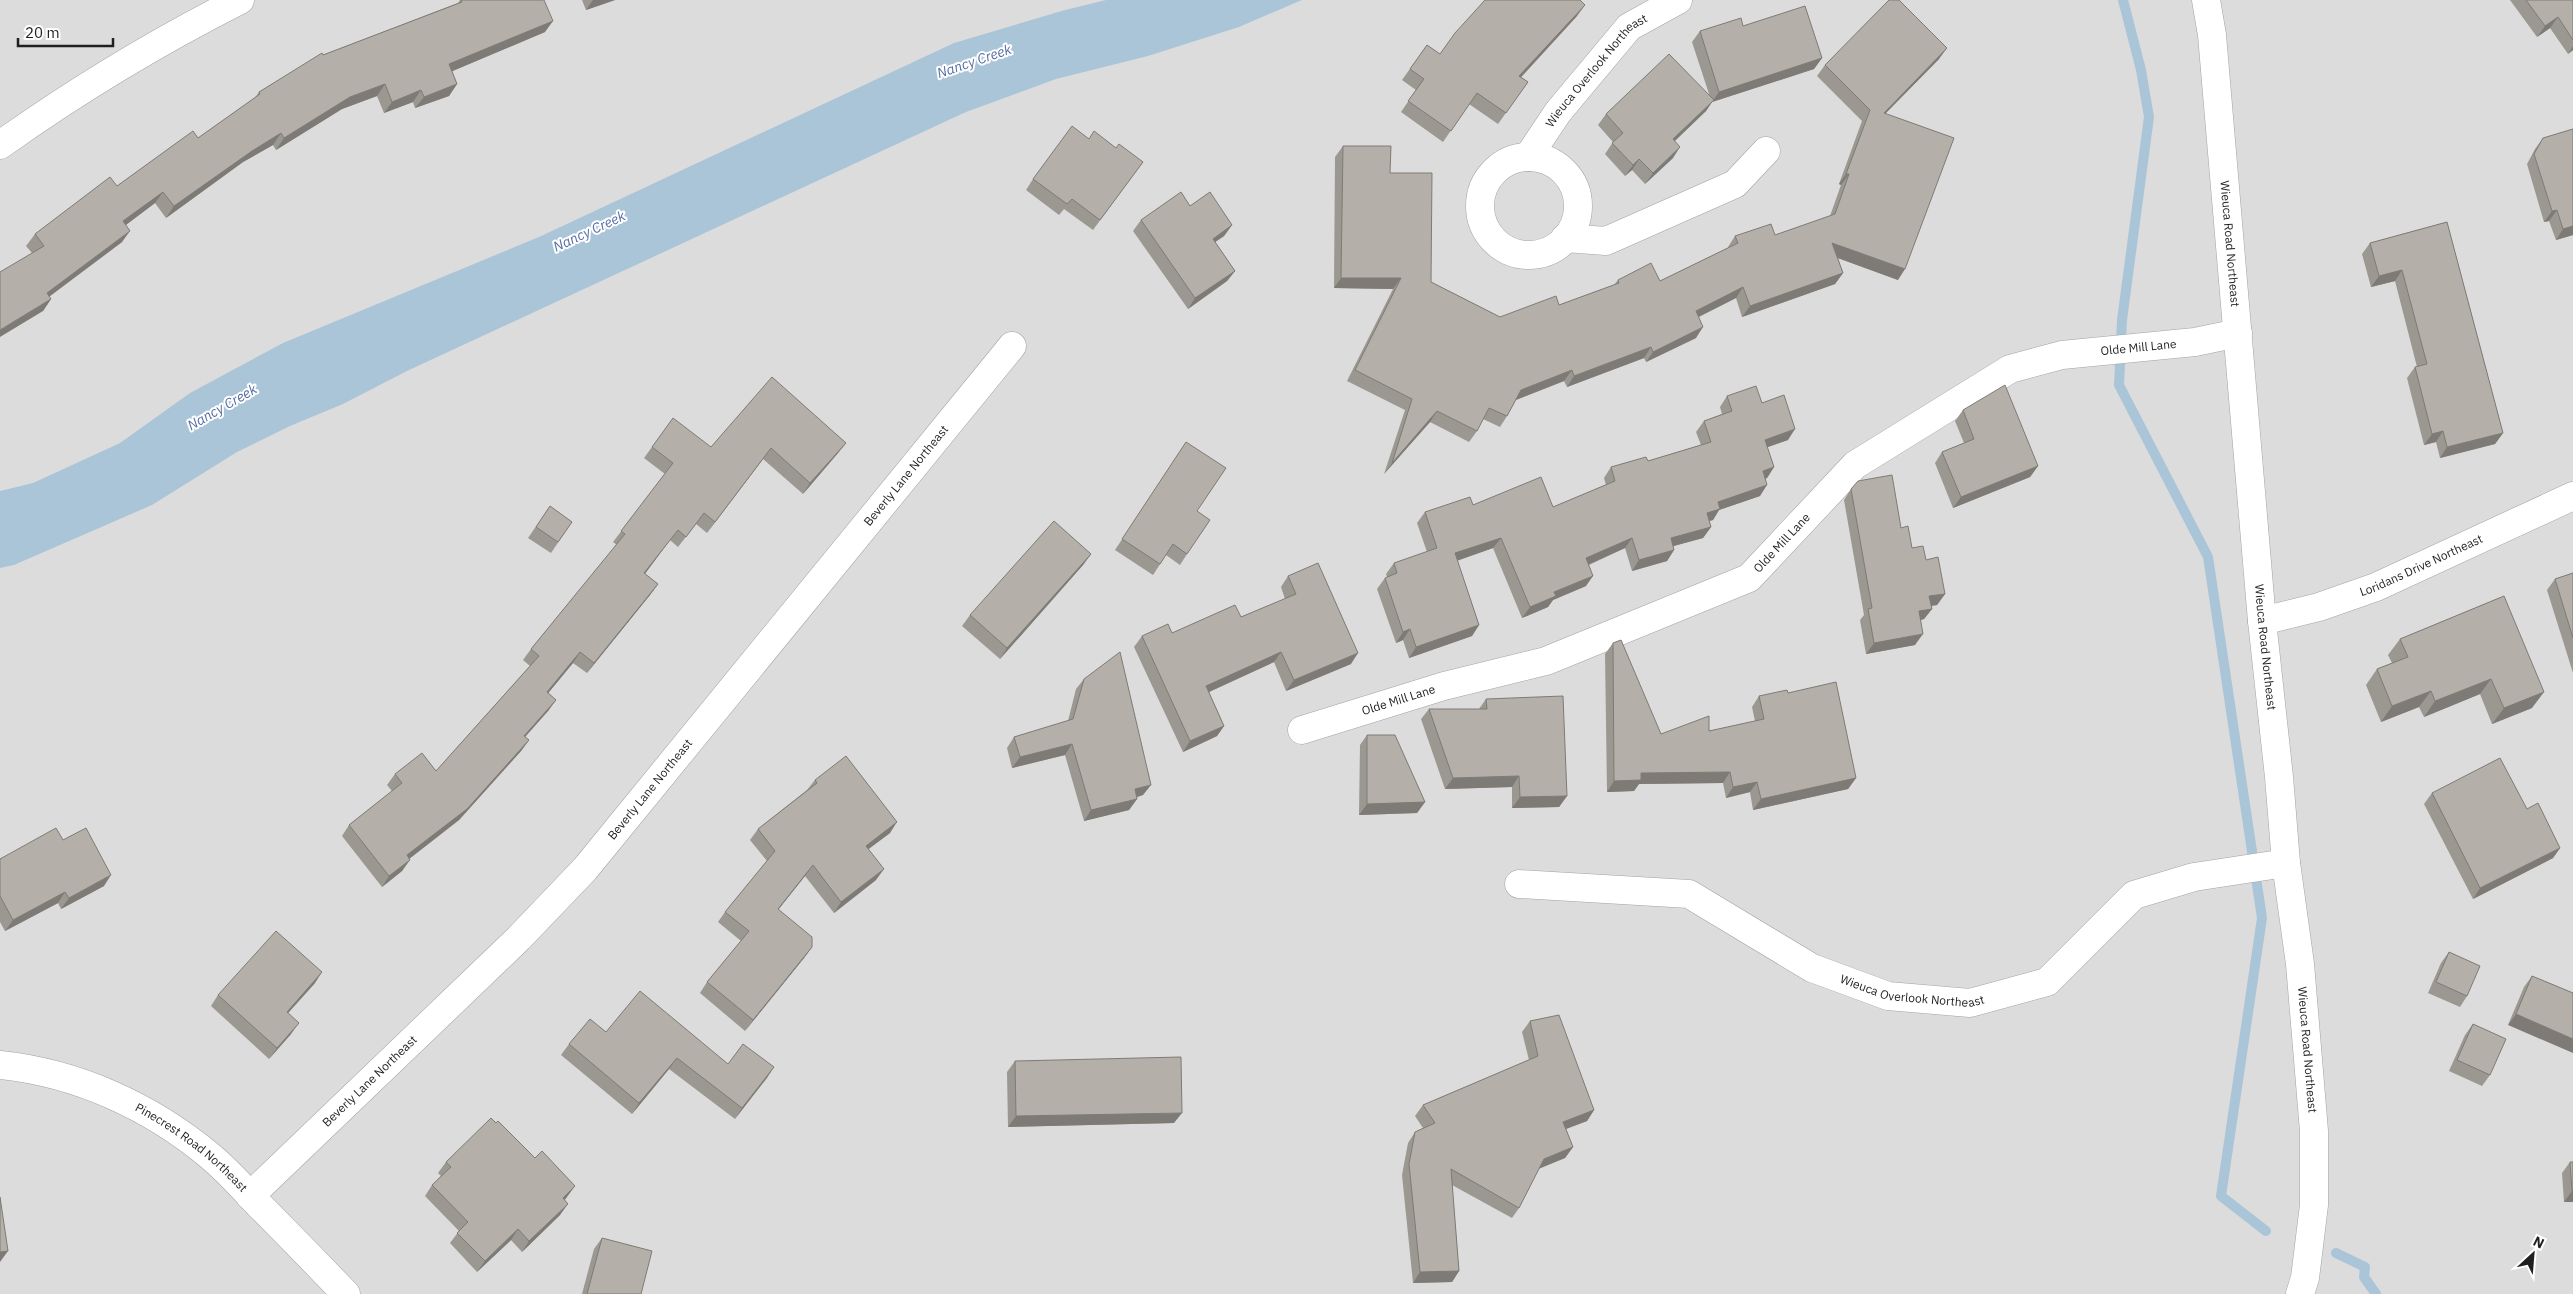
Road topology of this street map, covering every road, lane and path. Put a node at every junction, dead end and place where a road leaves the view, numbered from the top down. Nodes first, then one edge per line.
1 (240, 0) edge
2 (1678, 0) edge
3 (2206, 0) edge
4 (0, 145) edge
5 (1766, 151) dead end
6 (1528, 157) junction
7 (1565, 238) junction
8 (2238, 332) junction
9 (1012, 346) dead end
10 (2573, 496) edge
11 (2262, 621) junction
12 (1302, 730) dead end
13 (2281, 864) junction
14 (1519, 884) dead end
15 (0, 1064) edge
16 (250, 1196) junction
17 (346, 1294) edge
18 (2300, 1294) edge

1 - 4 street
2 - 6 street, Wieuca Overlook Northeast
3 - 8 street, Wieuca Road Northeast
5 - 7 street
6 - 7 street
6 - 7 street
8 - 11 street, Wieuca Road Northeast
8 - 12 street, Olde Mill Lane
9 - 16 street, Beverly Lane Northeast
10 - 11 street, Loridans Drive Northeast
11 - 13 street, Wieuca Road Northeast
13 - 14 street, Wieuca Overlook Northeast
13 - 18 street, Wieuca Road Northeast
15 - 16 street, Pinecrest Road Northeast
16 - 17 street, Pinecrest Road Northeast

